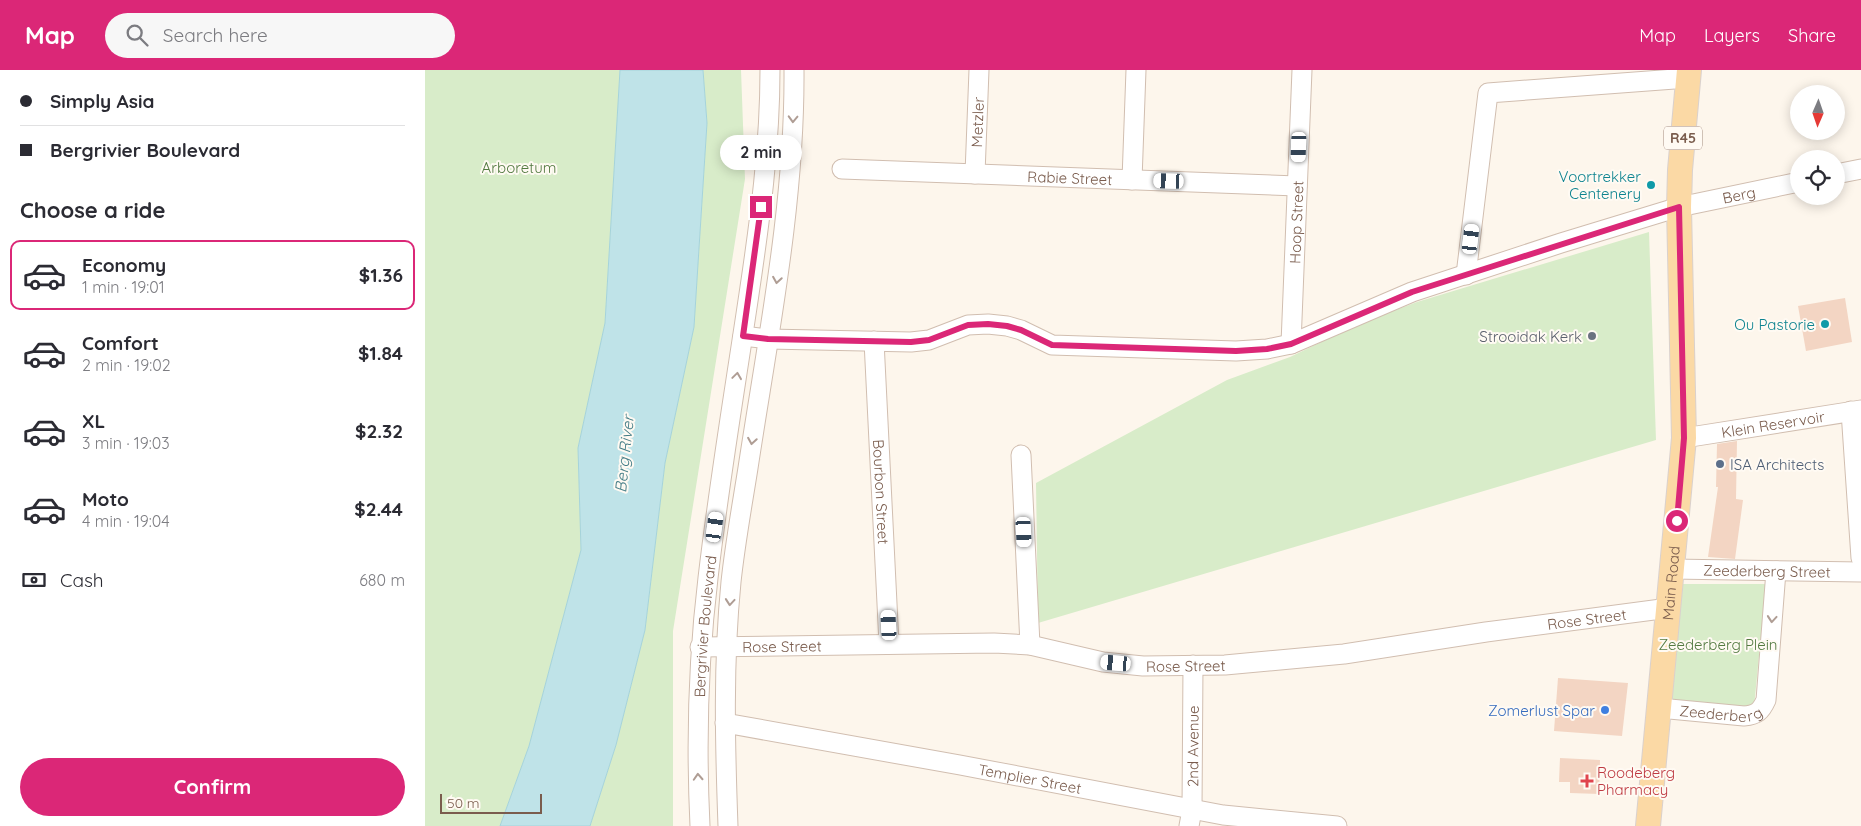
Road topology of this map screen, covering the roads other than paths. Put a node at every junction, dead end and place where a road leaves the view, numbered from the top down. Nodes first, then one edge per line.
1 (770, 70) edge
2 (794, 70) edge
3 (979, 70) edge
4 (1136, 70) edge
5 (1302, 70) edge
6 (1688, 74) edge
7 (842, 169) dead end
8 (1861, 170) edge
9 (1845, 173) edge
10 (975, 174) junction
11 (1132, 180) junction
12 (1790, 184) edge
13 (1297, 186) junction
14 (1679, 207) junction
15 (1466, 275) junction
16 (743, 336) junction
17 (768, 339) junction
18 (874, 341) junction
19 (1291, 344) junction
20 (1856, 410) edge
21 (1684, 438) junction
22 (1021, 455) dead end
23 (1861, 558) edge
24 (1672, 569) junction
25 (1776, 571) junction
26 (1861, 572) edge
27 (1669, 608) junction
28 (889, 644) junction
29 (1030, 645) junction
30 (701, 647) junction
31 (725, 647) junction
32 (1193, 665) junction
33 (1659, 708) junction
34 (725, 723) junction
35 (1191, 818) edge
36 (700, 826) edge
37 (728, 826) edge
38 (1337, 826) edge
39 (1648, 826) edge

1 - 16 street, Bergrivier Boulevard
2 -> 17 street, Bergrivier Boulevard
3 - 10 street, Metzler
4 - 11 street
5 - 13 street, Hoop Street
6 - 14 main road, Main Road / R45
6 - 15 street
7 - 10 street, Rabie Street
8 - 9 street
10 - 11 street, Rabie Street
11 - 13 street, Rabie Street
12 - 14 street, Berg
13 - 19 street, Hoop Street
14 - 15 street, Berg
14 - 21 main road, Main Road / R45
15 - 19 street, Berg
16 - 17 street, Berg
30 -> 16 street, Bergrivier Boulevard
17 - 18 street, Berg
17 -> 31 street, Bergrivier Boulevard
18 - 19 street, Berg
18 - 28 street, Bourbon Street
20 - 21 street, Klein Reservoir
20 - 23 street
21 - 24 main road, Main Road / R45
22 - 29 street
24 - 25 street, Zeederberg Street
24 - 27 main road, Main Road / R45
25 - 26 street, Zeederberg Street
25 -> 33 street, Zeederberg
27 - 32 street, Rose Street
27 - 33 main road, Main Road / R45
28 - 29 street, Rose Street
28 - 31 street, Rose Street
29 - 32 street, Rose Street
30 - 31 street, Rose Street
36 -> 30 street, Bergrivier Boulevard
31 - 34 street, Bergrivier Boulevard
32 - 35 street, 2nd Avenue
33 - 39 main road, Main Road / R45
34 - 35 street, Templier Street
34 - 37 street, Bergrivier Boulevard
35 - 38 street, Templier Street

